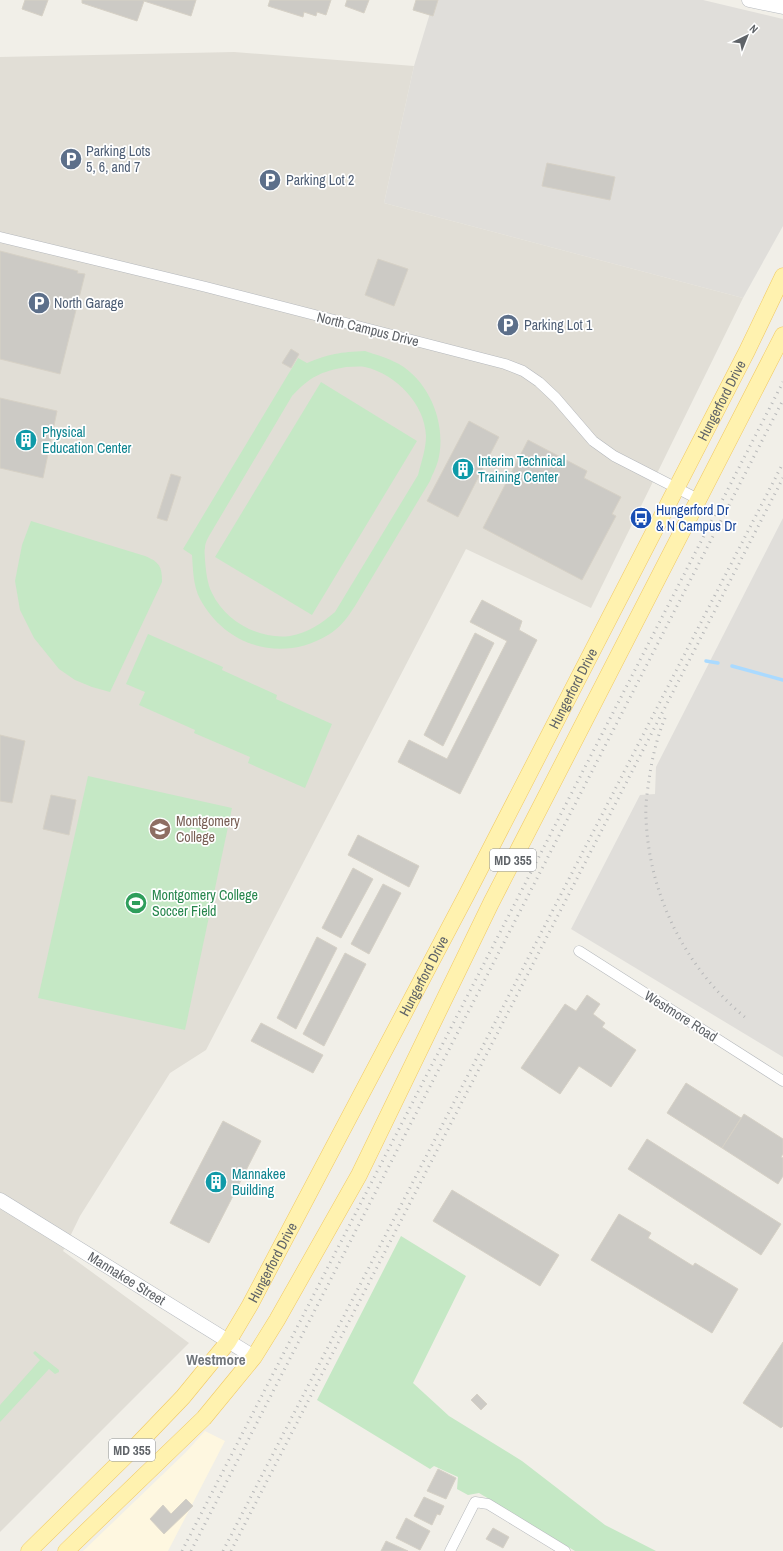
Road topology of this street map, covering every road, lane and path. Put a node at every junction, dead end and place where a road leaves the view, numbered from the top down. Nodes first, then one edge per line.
1 (749, 0) edge
2 (783, 7) edge
3 (0, 237) edge
4 (783, 276) edge
5 (783, 335) edge
6 (676, 487) junction
7 (698, 499) junction
8 (466, 896) junction
9 (489, 907) junction
10 (579, 951) dead end
11 (783, 1081) edge
12 (0, 1200) edge
13 (228, 1342) junction
14 (254, 1357) junction
15 (29, 1551) edge
16 (66, 1551) edge
17 (450, 1551) edge
18 (566, 1551) edge

1 - 2 street
3 - 6 street, North Campus Drive
4 - 6 main road, Hungerford Drive / MD 355
5 - 7 main road, Hungerford Drive / MD 355
6 - 7 street, North Campus Drive
6 - 8 main road, Hungerford Drive / MD 355
7 - 9 main road, Hungerford Drive / MD 355
8 - 9 main road
8 - 13 main road, Hungerford Drive / MD 355
9 - 14 main road, Hungerford Drive / MD 355
10 - 11 street, Westmore Road
12 - 13 street, Mannakee Street
13 - 14 street, Mannakee Street
13 - 15 main road, Hungerford Drive / MD 355
14 - 16 main road, Hungerford Drive / MD 355
17 - 18 street

